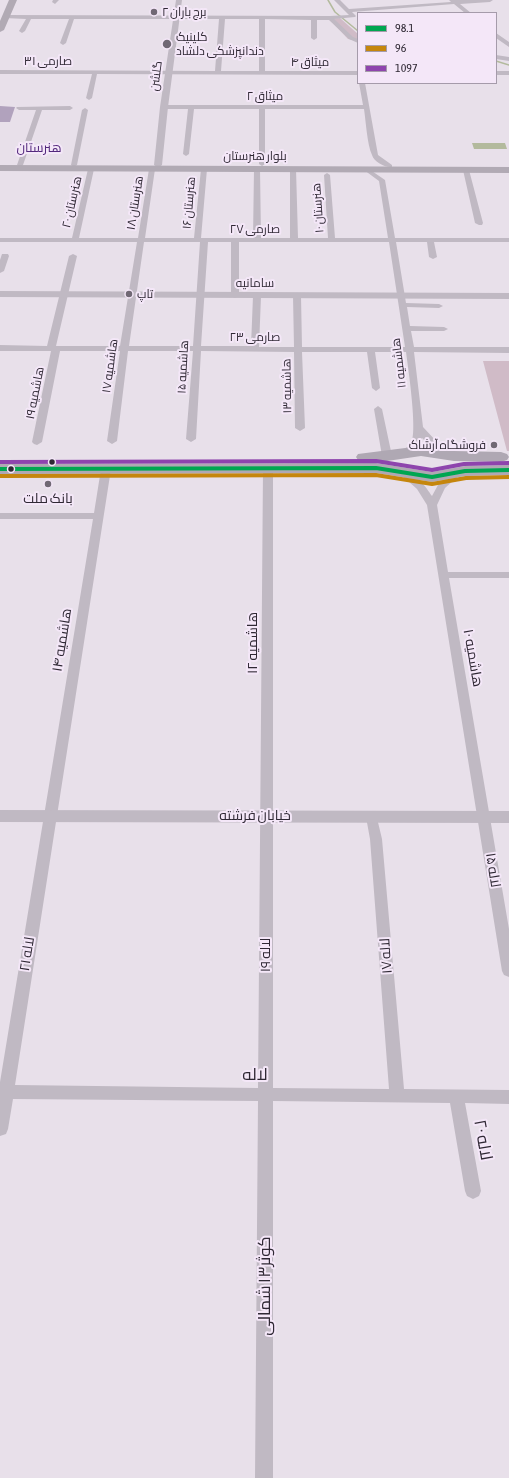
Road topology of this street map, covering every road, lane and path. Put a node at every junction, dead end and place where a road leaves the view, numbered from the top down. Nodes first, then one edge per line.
1 (13, 0) edge
2 (179, 0) edge
3 (337, 0) edge
4 (392, 0) edge
5 (490, 0) edge
6 (454, 1) edge
7 (400, 7) junction
8 (364, 12) edge
9 (406, 12) edge
10 (467, 12) edge
11 (357, 13) edge
12 (350, 14) junction
13 (6, 17) junction
14 (29, 17) junction
15 (72, 18) junction
16 (177, 18) junction
17 (222, 18) junction
18 (262, 18) junction
19 (314, 18) junction
20 (330, 18) junction
21 (357, 21) edge
22 (0, 30) edge
23 (22, 31) dead end
24 (497, 36) edge
25 (314, 38) dead end
26 (357, 41) edge
27 (63, 43) dead end
28 (509, 45) edge
29 (497, 57) edge
30 (509, 59) edge
31 (0, 72) edge
32 (95, 72) junction
33 (169, 73) junction
34 (218, 73) junction
35 (262, 73) junction
36 (357, 73) edge
37 (497, 73) edge
38 (509, 73) edge
39 (362, 84) edge
40 (89, 98) dead end
41 (164, 107) junction
42 (191, 107) junction
43 (262, 107) junction
44 (365, 107) junction
45 (19, 108) dead end
46 (40, 108) junction
47 (70, 108) dead end
48 (85, 110) dead end
49 (186, 154) dead end
50 (375, 156) junction
51 (0, 165) edge
52 (20, 165) junction
53 (74, 165) junction
54 (238, 166) junction
55 (509, 166) edge
56 (155, 167) junction
57 (259, 167) junction
58 (363, 167) junction
59 (0, 168) edge
60 (393, 168) junction
61 (446, 168) junction
62 (91, 169) junction
63 (204, 169) junction
64 (293, 169) junction
65 (466, 170) junction
66 (509, 170) edge
67 (327, 175) dead end
68 (382, 180) junction
69 (479, 223) dead end
70 (0, 240) edge
71 (75, 240) junction
72 (140, 240) junction
73 (200, 240) junction
74 (235, 240) junction
75 (257, 240) junction
76 (294, 240) junction
77 (332, 240) junction
78 (392, 240) junction
79 (430, 240) junction
80 (509, 240) edge
81 (5, 256) dead end
82 (73, 256) dead end
83 (433, 258) dead end
84 (0, 271) edge
85 (0, 294) edge
86 (64, 294) junction
87 (132, 295) junction
88 (200, 296) junction
89 (235, 296) junction
90 (257, 296) junction
91 (297, 296) junction
92 (509, 296) edge
93 (402, 301) junction
94 (439, 306) dead end
95 (407, 328) junction
96 (444, 329) dead end
97 (0, 348) edge
98 (53, 348) junction
99 (124, 348) junction
100 (196, 349) junction
101 (255, 349) junction
102 (298, 349) junction
103 (371, 350) junction
104 (410, 350) junction
105 (509, 350) edge
106 (376, 388) dead end
107 (378, 409) dead end
108 (418, 427) junction
109 (300, 428) dead end
110 (191, 439) dead end
111 (112, 441) dead end
112 (37, 442) dead end
113 (448, 454) junction
114 (394, 455) junction
115 (0, 458) edge
116 (509, 458) edge
117 (163, 464) junction
118 (0, 469) edge
119 (106, 469) junction
120 (268, 469) junction
121 (509, 470) edge
122 (404, 473) junction
123 (453, 473) junction
124 (432, 505) junction
125 (0, 516) edge
126 (97, 516) junction
127 (443, 575) junction
128 (509, 575) edge
129 (0, 816) edge
130 (49, 816) junction
131 (267, 816) junction
132 (372, 817) junction
133 (484, 817) junction
134 (509, 817) edge
135 (509, 971) edge
136 (3, 1092) edge
137 (266, 1094) junction
138 (397, 1095) junction
139 (456, 1096) junction
140 (509, 1096) edge
141 (0, 1129) edge
142 (473, 1191) dead end
143 (264, 1478) edge

1 - 13 main road
2 - 16 street, گلشن
3 - 12 street
4 - 7 street
5 - 6 street
6 - 7 street
6 - 10 street
7 - 8 street
7 - 9 street
11 - 12 street
12 - 20 street
12 - 21 street
13 - 14 street
13 - 22 main road
14 - 15 street
14 - 23 street
15 - 16 street
15 - 27 street
16 - 17 street
16 - 33 street, گلشن
17 - 18 street
17 - 34 street
18 - 19 street
18 - 35 street
19 - 20 street
19 - 25 street
20 - 26 street
24 - 28 street
29 - 30 street
31 - 32 street, صارمی ۳۱
32 - 33 street, صارمی ۳۱
32 - 40 street
33 - 34 street, میثاق ۴
33 - 41 street, گلشن
34 - 35 street, میثاق ۴
35 - 36 street, میثاق ۴
37 - 38 street
39 - 44 street
41 - 42 street, میثاق ۲
41 - 56 street, گلشن
42 - 43 street, میثاق ۲
42 - 49 street
43 - 44 street, میثاق ۲
43 - 57 street
44 - 50 street
45 - 46 street
46 - 47 street
46 - 52 street
48 - 53 street
50 - 58 street
50 - 60 street
51 - 52 main road, بلوار هنرستان
52 - 53 main road, بلوار هنرستان
53 - 56 main road, بلوار هنرستان
54 - 56 main road, بلوار هنرستان
54 - 57 main road, بلوار هنرستان
54 - 63 main road, بلوار هنرستان
55 - 61 main road, بلوار هنرستان
56 - 62 main road, بلوار هنرستان
56 - 63 main road, بلوار هنرستان
56 - 72 street, هنرستان ۱۸
57 - 58 main road, بلوار هنرستان
57 - 64 main road, بلوار هنرستان
57 - 75 street
58 - 60 main road, بلوار هنرستان
58 - 64 main road, بلوار هنرستان
58 - 68 street
59 - 62 main road, بلوار هنرستان
60 - 61 main road, بلوار هنرستان
60 - 68 street
61 - 65 main road, بلوار هنرستان
62 - 71 street, هنرستان ۲۰
63 - 73 street, هنرستان ۱۶
64 - 76 street
65 - 66 main road, بلوار هنرستان
65 - 69 street
67 - 77 street, هنرستان ۱۰
68 - 78 street, هاشمیه ۱۱
70 - 71 street, صارمی ۲۷
71 - 72 street, صارمی ۲۷
72 - 73 street, صارمی ۲۷
72 - 87 street, هنرستان ۱۸
73 - 74 street, صارمی ۲۷
73 - 88 street, هنرستان ۱۶
74 - 75 street, صارمی ۲۷
74 - 89 street
75 - 76 street, صارمی ۲۷
76 - 77 street, صارمی ۲۷
77 - 78 street, صارمی ۲۷
78 - 79 street, صارمی ۲۷
78 - 93 street, هاشمیه ۱۱
79 - 80 street, صارمی ۲۷
79 - 83 street
81 - 84 street
82 - 86 street, هاشمیه ۱۹
85 - 86 street, سامانیه
86 - 87 street, سامانیه
86 - 98 street, هاشمیه ۱۹
87 - 88 street, سامانیه
87 - 99 street, هاشمیه ۱۷
88 - 89 street, سامانیه
88 - 100 street, هاشمیه ۱۵
89 - 90 street, سامانیه
90 - 91 street, سامانیه
90 - 101 street
91 - 93 street, سامانیه
91 - 102 street, هاشمیه ۱۳
92 - 93 street, سامانیه
93 - 94 street
93 - 95 street, هاشمیه ۱۱
95 - 96 street
95 - 104 street, هاشمیه ۱۱
97 - 98 street, صارمی ۲۳
98 - 99 street, صارمی ۲۳
98 - 112 street, هاشمیه ۱۹
99 - 100 street, صارمی ۲۳
99 - 111 street, هاشمیه ۱۷
100 - 101 street, صارمی ۲۳
100 - 110 street, هاشمیه ۱۵
101 - 102 street, صارمی ۲۳
102 - 103 street, صارمی ۲۳
102 - 109 street, هاشمیه ۱۳
103 - 104 street, صارمی ۲۳
103 - 106 street
104 - 105 street, صارمی ۲۳
104 - 108 street, هاشمیه ۱۱
107 - 114 street
108 - 113 street
108 - 114 street
113 - 114 main road
113 - 116 main road
113 - 123 main road
114 - 117 main road
115 - 117 main road
117 - 119 main road
117 - 120 main road
118 - 119 main road
119 - 126 street, هاشمیه ۱۴
120 - 122 main road
120 - 131 street, هاشمیه ۱۲
121 - 123 main road
122 - 123 main road
122 - 124 street
123 - 124 street
124 - 127 street, هاشمیه ۱۰
125 - 126 street
126 - 130 street, هاشمیه ۱۴
127 - 128 street
127 - 133 street, هاشمیه ۱۰
129 - 130 street, خیابان فرشته
130 - 131 street, خیابان فرشته
130 - 136 street, لاله ۲۱
131 - 132 street, خیابان فرشته
131 - 137 street, لاله ۱۹
132 - 133 street, خیابان فرشته
132 - 138 street, لاله ۱۷
133 - 134 street, خیابان فرشته
133 - 135 street, لاله ۱۵
136 - 137 street, لاله
136 - 141 street, لاله ۲۱
137 - 138 street, لاله
137 - 143 street, کوثر۱۳ شمالی
138 - 139 street, لاله
139 - 140 street, لاله
139 - 142 street, لاله ۲۰

